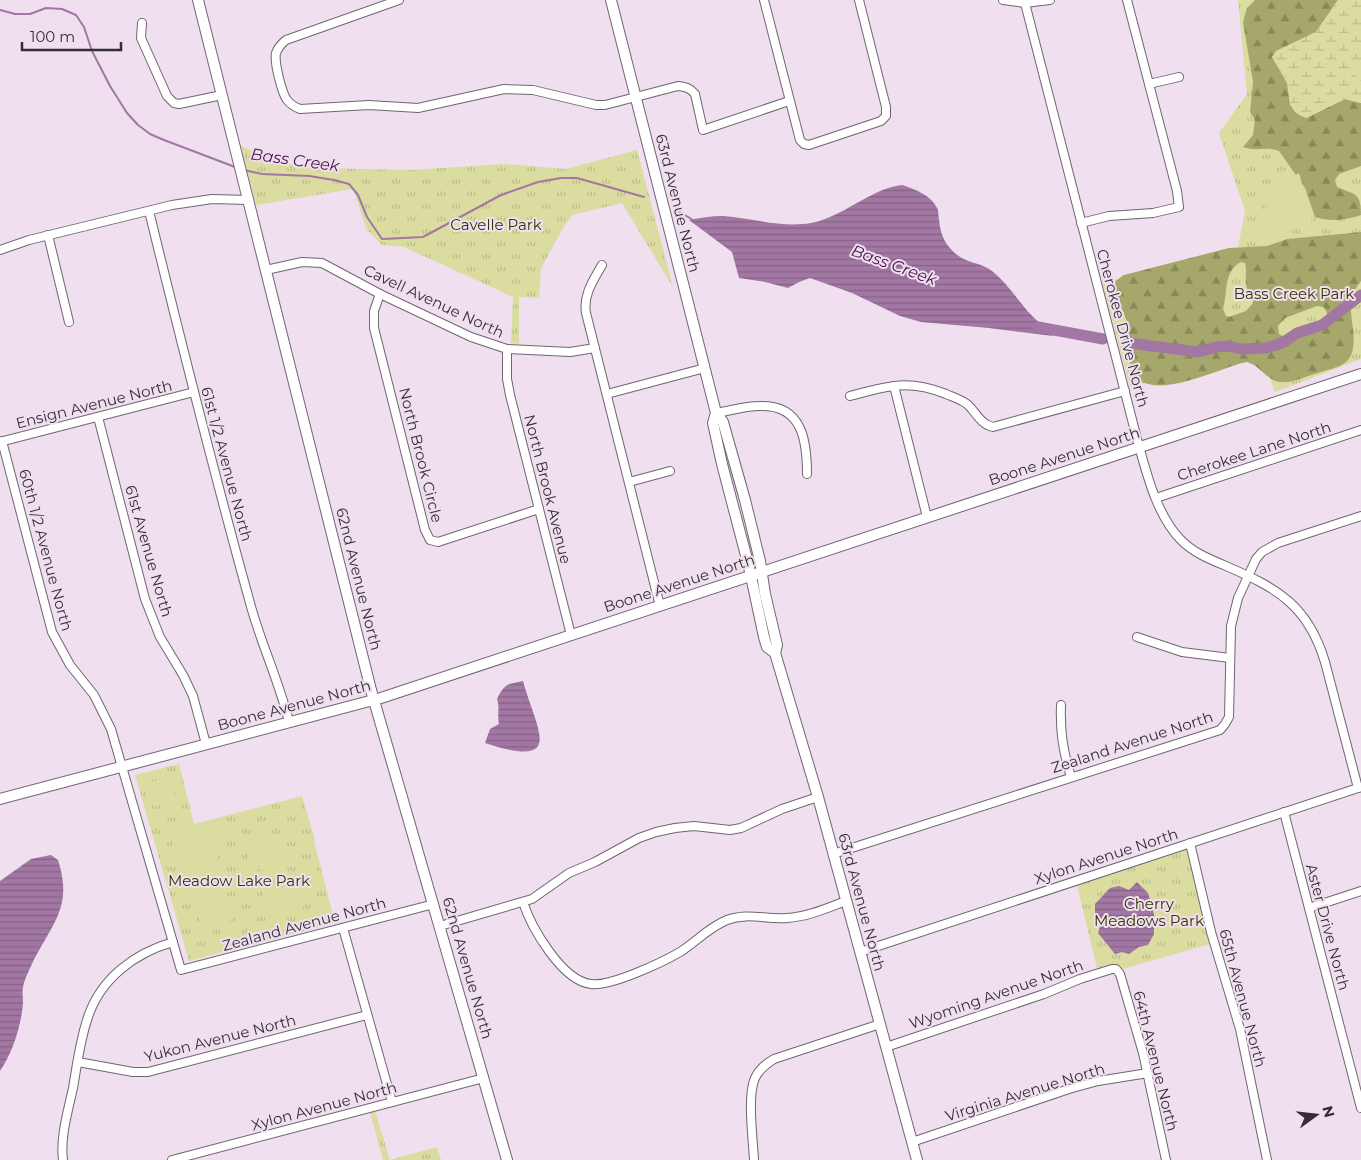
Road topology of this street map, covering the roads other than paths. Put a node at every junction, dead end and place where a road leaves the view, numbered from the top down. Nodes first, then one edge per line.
1 (198, 0) edge
2 (400, 0) edge
3 (611, 0) edge
4 (764, 0) edge
5 (859, 0) edge
6 (1003, 0) edge
7 (1050, 0) edge
8 (1127, 0) edge
9 (1025, 3) junction
10 (142, 23) dead end
11 (1179, 77) dead end
12 (1149, 84) junction
13 (222, 95) junction
14 (636, 97) junction
15 (789, 101) junction
16 (249, 200) junction
17 (149, 210) junction
18 (1081, 222) junction
19 (48, 235) junction
20 (1, 247) edge
21 (602, 265) dead end
22 (266, 270) junction
23 (380, 294) junction
24 (69, 322) dead end
25 (595, 348) junction
26 (507, 349) junction
27 (704, 368) junction
28 (1361, 374) edge
29 (894, 386) junction
30 (1125, 391) junction
31 (194, 392) junction
32 (606, 394) junction
33 (850, 396) dead end
34 (716, 413) junction
35 (98, 417) junction
36 (1361, 430) edge
37 (1, 441) edge
38 (1140, 447) junction
39 (670, 471) dead end
40 (807, 474) dead end
41 (628, 482) junction
42 (1156, 498) junction
43 (539, 509) junction
44 (1361, 516) edge
45 (927, 518) junction
46 (762, 572) junction
47 (1247, 575) junction
48 (752, 576) junction
49 (660, 606) junction
50 (571, 635) junction
51 (1137, 637) dead end
52 (775, 653) junction
53 (1230, 658) junction
54 (374, 700) junction
55 (1062, 705) dead end
56 (289, 722) junction
57 (206, 744) junction
58 (122, 766) junction
59 (1071, 777) junction
60 (1360, 788) edge
61 (818, 797) junction
62 (0, 799) edge
63 (1284, 812) junction
64 (1190, 843) junction
65 (833, 854) junction
66 (1361, 891) edge
67 (846, 901) junction
68 (522, 902) junction
69 (434, 904) junction
70 (1309, 908) junction
71 (440, 926) junction
72 (343, 928) junction
73 (173, 942) junction
74 (860, 952) junction
75 (181, 970) joint
76 (1116, 970) joint
77 (367, 1015) junction
78 (880, 1024) junction
79 (886, 1047) junction
80 (78, 1062) junction
81 (1148, 1073) junction
82 (484, 1078) junction
83 (392, 1102) junction
84 (1361, 1108) edge
85 (912, 1142) junction
86 (63, 1160) edge
87 (172, 1160) edge
88 (507, 1160) edge
89 (754, 1160) edge
90 (917, 1160) edge
91 (1166, 1160) edge
92 (1267, 1160) edge

1 - 13 street, 62nd Avenue North
2 - 14 street
3 - 14 street, 63rd Avenue North
4 - 15 street
5 - 15 street
6 - 9 street
7 - 9 street
8 - 12 street
9 - 18 street, Cherokee Drive North
10 - 13 street
11 - 12 street
12 - 18 street
13 - 16 street, 62nd Avenue North
14 - 15 street
14 - 27 street, 63rd Avenue North
16 - 17 street
16 - 22 street, 62nd Avenue North
17 - 19 street
17 - 31 street, 61st 1/2 Avenue North
18 - 30 street, Cherokee Drive North
19 - 20 street
19 - 24 street
21 - 25 street
22 - 23 street, Cavell Avenue North
22 - 54 street, 62nd Avenue North
23 - 26 street, Cavell Avenue North
23 - 43 street, North Brook Circle
25 - 26 street, Cavell Avenue North
25 - 32 street
26 - 43 street, North Brook Avenue
27 - 32 street
27 - 34 street, 63rd Avenue North
28 - 38 street, Boone Avenue North
29 - 30 street
29 - 33 street
29 - 45 street
30 - 38 street, Cherokee Drive North
31 - 35 street, Ensign Avenue North
31 - 56 street, 61st 1/2 Avenue North
32 - 41 street
34 - 40 street
34 - 46 street, 63rd Avenue North
34 - 48 street, 63rd Avenue North
35 - 37 street, Ensign Avenue North
35 - 57 street, 61st Avenue North
36 - 42 street, Cherokee Lane North
37 - 58 street, 60th 1/2 Avenue North
38 - 42 street, Cherokee Drive North
38 - 45 street, Boone Avenue North
39 - 41 street
41 - 49 street
42 - 47 street, Cherokee Drive North
43 - 50 street, North Brook Avenue
44 - 47 street, Zealand Avenue North
45 - 46 street, Boone Avenue North
46 - 48 street, Boone Avenue North
46 - 52 street, 63rd Avenue North
47 - 53 street, Zealand Avenue North
47 - 60 street, Cherokee Drive North
48 - 49 street, Boone Avenue North
48 - 52 street, 63rd Avenue North
49 - 50 street, Boone Avenue North
50 - 54 street, Boone Avenue North
51 - 53 street
52 - 61 street, 63rd Avenue North
53 - 59 street, Zealand Avenue North
54 - 56 street, Boone Avenue North
54 - 69 street, 62nd Avenue North
55 - 59 street
56 - 57 street, Boone Avenue North
57 - 58 street, Boone Avenue North
58 - 62 street, Boone Avenue North
58 - 73 street, 60th 1/2 Avenue North
59 - 65 street, Zealand Avenue North
60 - 63 street, Xylon Avenue North
61 - 65 street, 63rd Avenue North
61 - 68 street
63 - 64 street, Xylon Avenue North
63 - 70 street, Aster Drive North
64 - 74 street, Xylon Avenue North
64 - 92 street, 65th Avenue North
65 - 67 street, 63rd Avenue North
66 - 70 street
67 - 68 street
67 - 74 street, 63rd Avenue North
68 - 71 street
69 - 71 street, 62nd Avenue North
69 - 72 street, Zealand Avenue North
70 - 84 street, Aster Drive North
71 - 82 street, 62nd Avenue North
72 - 75 street, Zealand Avenue North
72 - 77 street
73 - 75 street, 60th 1/2 Avenue North
73 - 80 street
74 - 78 street, 63rd Avenue North
76 - 79 street, Wyoming Avenue North
76 - 81 street, 64th Avenue North
77 - 80 street, Yukon Avenue North
77 - 83 street
78 - 79 street, 63rd Avenue North
78 - 89 street
79 - 85 street, 63rd Avenue North
80 - 86 street
81 - 85 street, Virginia Avenue North
81 - 91 street, 64th Avenue North
82 - 83 street, Xylon Avenue North
82 - 88 street, 62nd Avenue North
83 - 87 street, Xylon Avenue North
85 - 90 street, 63rd Avenue North

